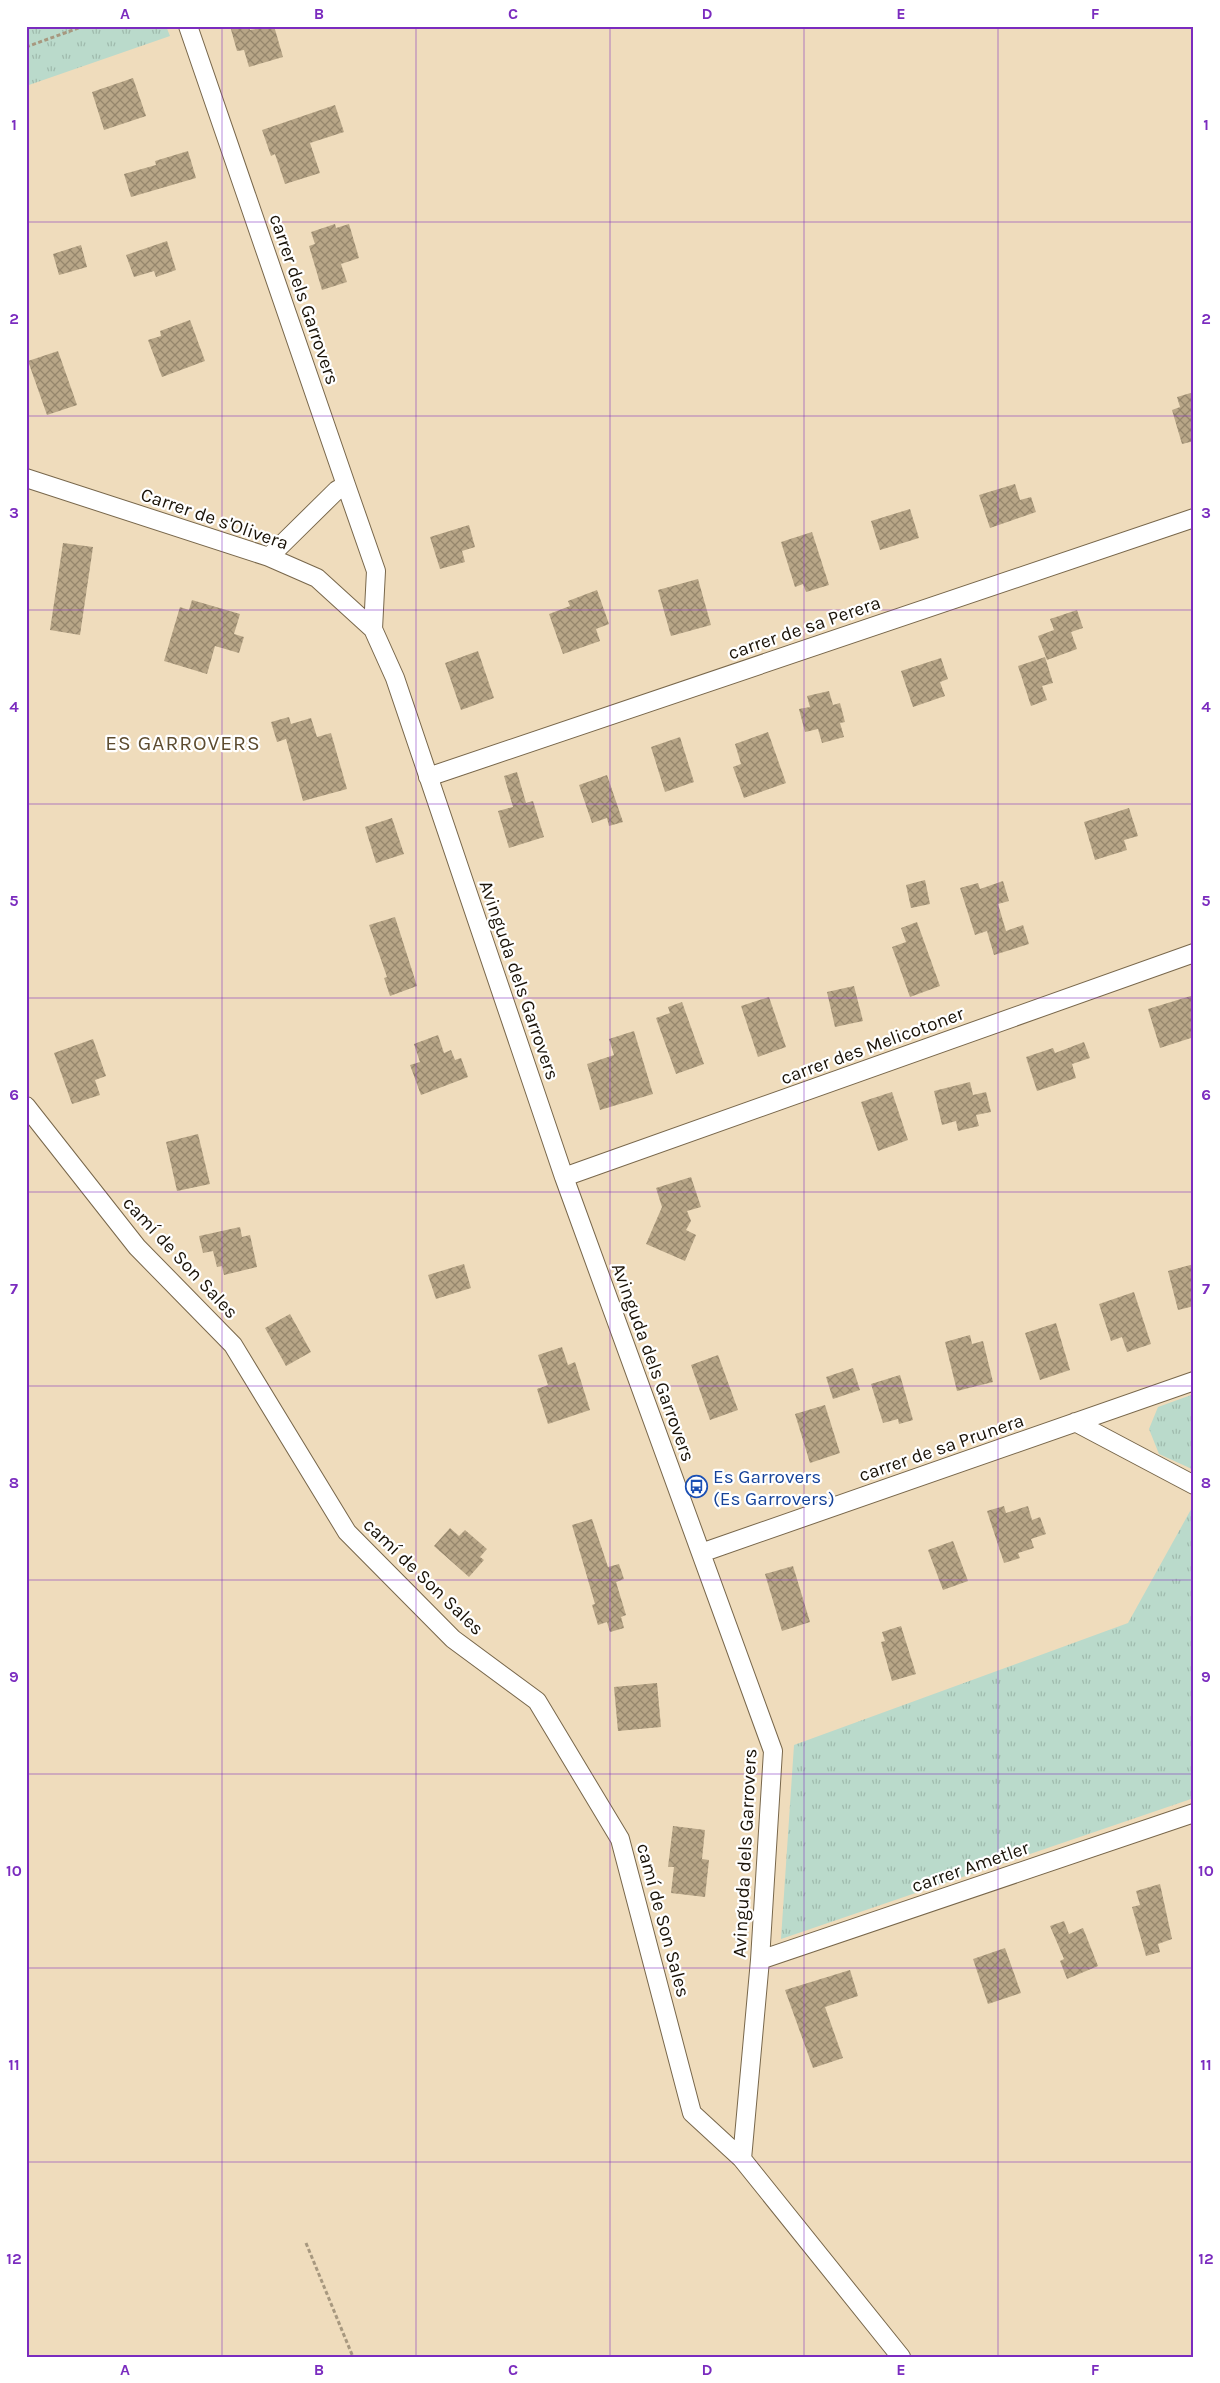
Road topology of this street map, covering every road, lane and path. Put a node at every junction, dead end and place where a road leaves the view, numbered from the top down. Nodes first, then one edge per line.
1 (84, 26) edge
2 (188, 26) edge
3 (26, 46) edge
4 (26, 478) edge
5 (346, 485) junction
6 (1194, 518) edge
7 (269, 557) junction
8 (372, 628) junction
9 (428, 777) junction
10 (1194, 952) edge
11 (26, 1106) edge
12 (564, 1177) junction
13 (1194, 1381) edge
14 (1076, 1422) junction
15 (1194, 1485) edge
16 (701, 1553) junction
17 (1194, 1813) edge
18 (760, 1960) junction
19 (742, 2158) junction
20 (306, 2243) dead end
21 (353, 2357) edge
22 (901, 2357) edge

1 - 3 path
2 - 5 street, carrer dels Garrovers
4 - 7 street, Carrer de s'Olivera
5 - 7 street
5 - 8 street, carrer dels Garrovers
6 - 9 street, carrer de sa Perera
7 - 8 street, Carrer de s'Olivera
8 - 9 street, Avinguda dels Garrovers
9 - 12 street, Avinguda dels Garrovers
10 - 12 street, carrer des Melicotoner
11 - 19 street, camí de Son Sales
12 - 16 street, Avinguda dels Garrovers
13 - 14 street, carrer de sa Prunera
14 - 15 street
14 - 16 street, carrer de sa Prunera
16 - 18 street, Avinguda dels Garrovers
17 - 18 street, carrer Ametler
18 - 19 street, Avinguda dels Garrovers
19 - 22 street, camí de Son Sales
20 - 21 path

